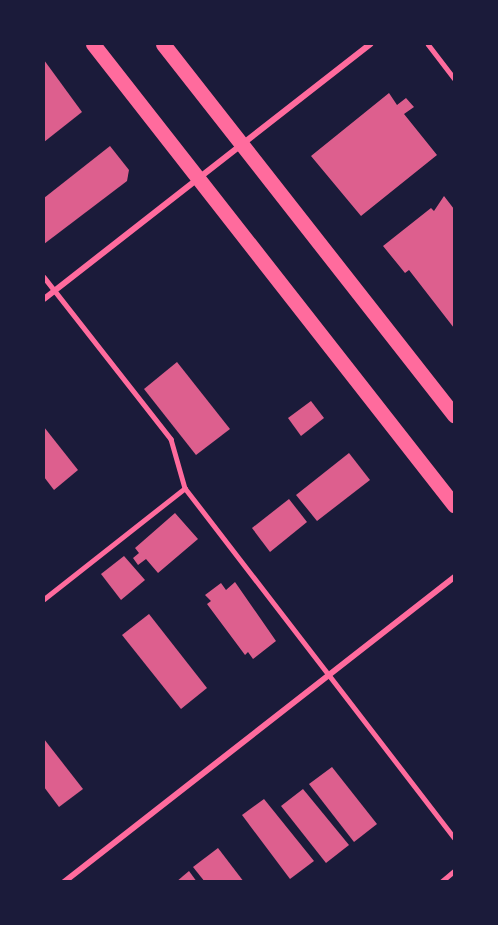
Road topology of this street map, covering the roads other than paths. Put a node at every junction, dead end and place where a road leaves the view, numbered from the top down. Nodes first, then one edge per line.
1 (93, 44) edge
2 (163, 44) edge
3 (370, 44) edge
4 (428, 44) edge
5 (454, 78) edge
6 (242, 144) junction
7 (198, 178) junction
8 (44, 277) edge
9 (54, 291) junction
10 (44, 299) edge
11 (454, 415) edge
12 (184, 488) junction
13 (454, 505) edge
14 (454, 577) edge
15 (44, 599) edge
16 (329, 675) junction
17 (454, 837) edge
18 (454, 871) edge
19 (64, 882) edge
20 (441, 882) edge

1 - 7 main road
2 - 6 main road
3 - 6 street
4 - 5 lane
6 - 7 street
6 - 11 main road
7 - 9 street
7 - 13 main road
8 - 9 lane
9 - 10 street
9 - 12 lane
12 - 15 lane
12 - 16 lane
14 - 16 street
16 - 17 lane
16 - 19 street
18 - 20 lane

